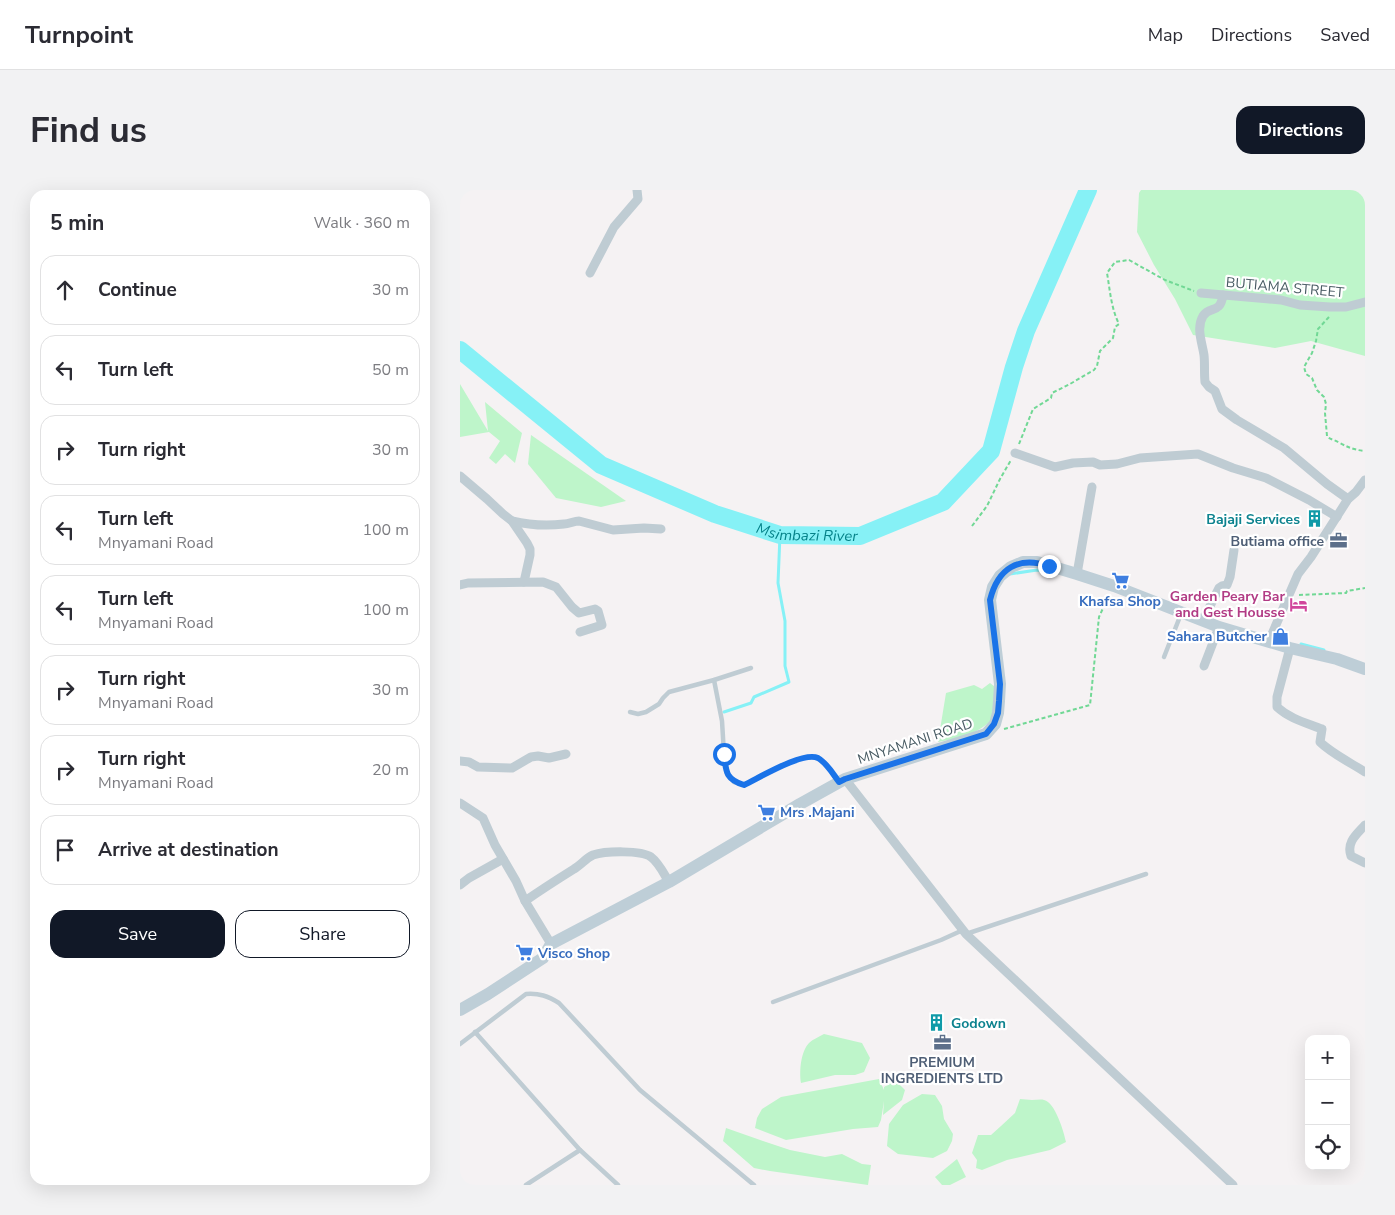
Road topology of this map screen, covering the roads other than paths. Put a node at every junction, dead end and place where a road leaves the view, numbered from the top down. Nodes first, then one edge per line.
1 (637, 190) edge
2 (590, 273) dead end
3 (1201, 293) road end
4 (1223, 295) junction
5 (1365, 302) edge
6 (1015, 453) road end
7 (460, 476) edge
8 (1365, 480) edge
9 (1092, 487) dead end
10 (1348, 499) junction
11 (1337, 517) junction
12 (512, 521) junction
13 (661, 530) dead end
14 (1234, 550) dead end
15 (1077, 574) junction
16 (524, 582) junction
17 (460, 585) edge
18 (1181, 612) junction
19 (1203, 620) junction
20 (1220, 627) junction
21 (580, 632) dead end
22 (1269, 641) junction
23 (1290, 648) junction
24 (1164, 657) dead end
25 (1204, 666) dead end
26 (751, 668) dead end
27 (1365, 669) edge
28 (714, 680) junction
29 (630, 712) dead end
30 (566, 754) dead end
31 (460, 761) edge
32 (1365, 772) edge
33 (842, 781) junction
34 (460, 803) edge
35 (1365, 825) edge
36 (503, 859) junction
37 (1365, 863) edge
38 (1146, 874) dead end
39 (669, 882) junction
40 (460, 885) edge
41 (525, 901) junction
42 (964, 932) junction
43 (551, 944) junction
44 (773, 1002) dead end
45 (460, 1010) edge
46 (475, 1032) junction
47 (460, 1044) edge
48 (580, 1150) junction
49 (526, 1185) edge
50 (618, 1185) edge
51 (754, 1185) edge
52 (1233, 1185) edge

1 - 2 street
3 - 4 street, BUTIAMA STREET
4 - 5 street, BUTIAMA STREET
4 - 10 street
6 - 11 street
7 - 12 street
8 - 10 street
9 - 15 street
10 - 11 street
11 - 22 street
12 - 13 street
12 - 16 street
14 - 19 street
15 - 18 street, MNYAMANI ROAD
15 - 33 street, MNYAMANI ROAD
16 - 17 street
16 - 21 street
18 - 19 street, MNYAMANI ROAD
18 - 24 lane
19 - 20 street, MNYAMANI ROAD
20 - 22 street, MNYAMANI ROAD
20 - 25 street
22 - 23 street, MNYAMANI ROAD
23 - 27 street, MNYAMANI ROAD
23 - 32 street
26 - 28 lane
28 - 29 lane
28 - 33 lane
30 - 31 street
33 - 39 street, MNYAMANI ROAD
33 - 42 street
34 - 36 street
35 - 37 street
36 - 40 street
36 - 41 street
38 - 42 lane
39 - 41 street
39 - 43 street, MNYAMANI ROAD
41 - 43 street
42 - 44 lane
42 - 52 street
43 - 45 street, MNYAMANI ROAD
46 - 47 lane
46 - 48 lane
46 - 51 lane
48 - 49 lane
48 - 50 lane

